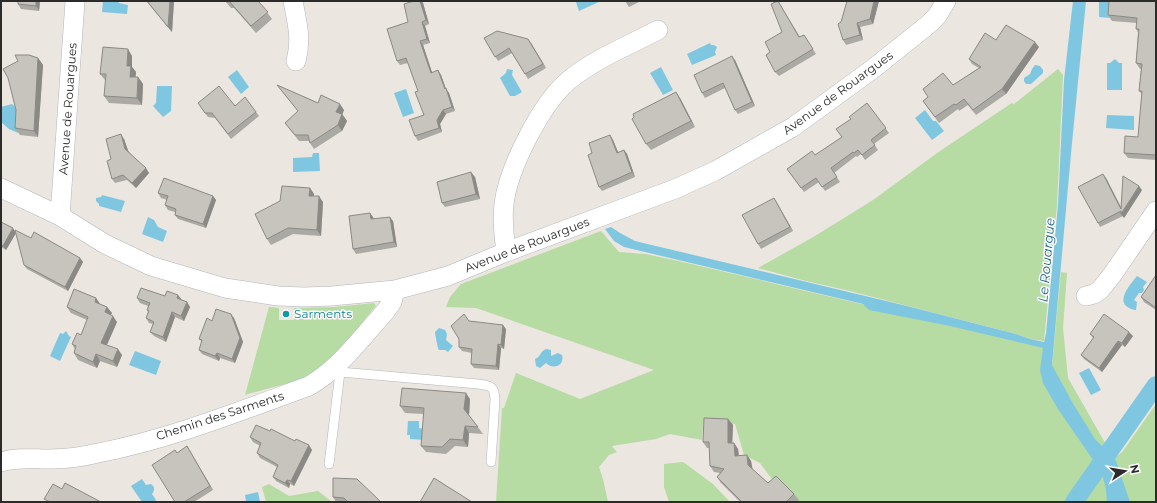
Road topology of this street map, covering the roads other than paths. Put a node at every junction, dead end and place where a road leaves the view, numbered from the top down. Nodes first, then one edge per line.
1 (75, 1) edge
2 (293, 1) edge
3 (946, 1) edge
4 (658, 30) dead end
5 (296, 61) dead end
6 (1, 188) edge
7 (1156, 211) edge
8 (60, 216) junction
9 (506, 252) junction
10 (395, 290) junction
11 (1086, 296) dead end
12 (337, 371) junction
13 (1, 462) edge
14 (491, 462) dead end
15 (329, 464) dead end

1 - 8 street, Avenue de Rouargues
2 - 5 street
3 - 9 street, Avenue de Rouargues
4 - 9 street
6 - 8 street, Avenue de Rouargues
7 - 11 street
8 - 10 street, Avenue de Rouargues
9 - 10 street, Avenue de Rouargues
10 - 12 street, Chemin des Sarments
12 - 13 street, Chemin des Sarments
12 - 14 lane
12 - 15 lane

